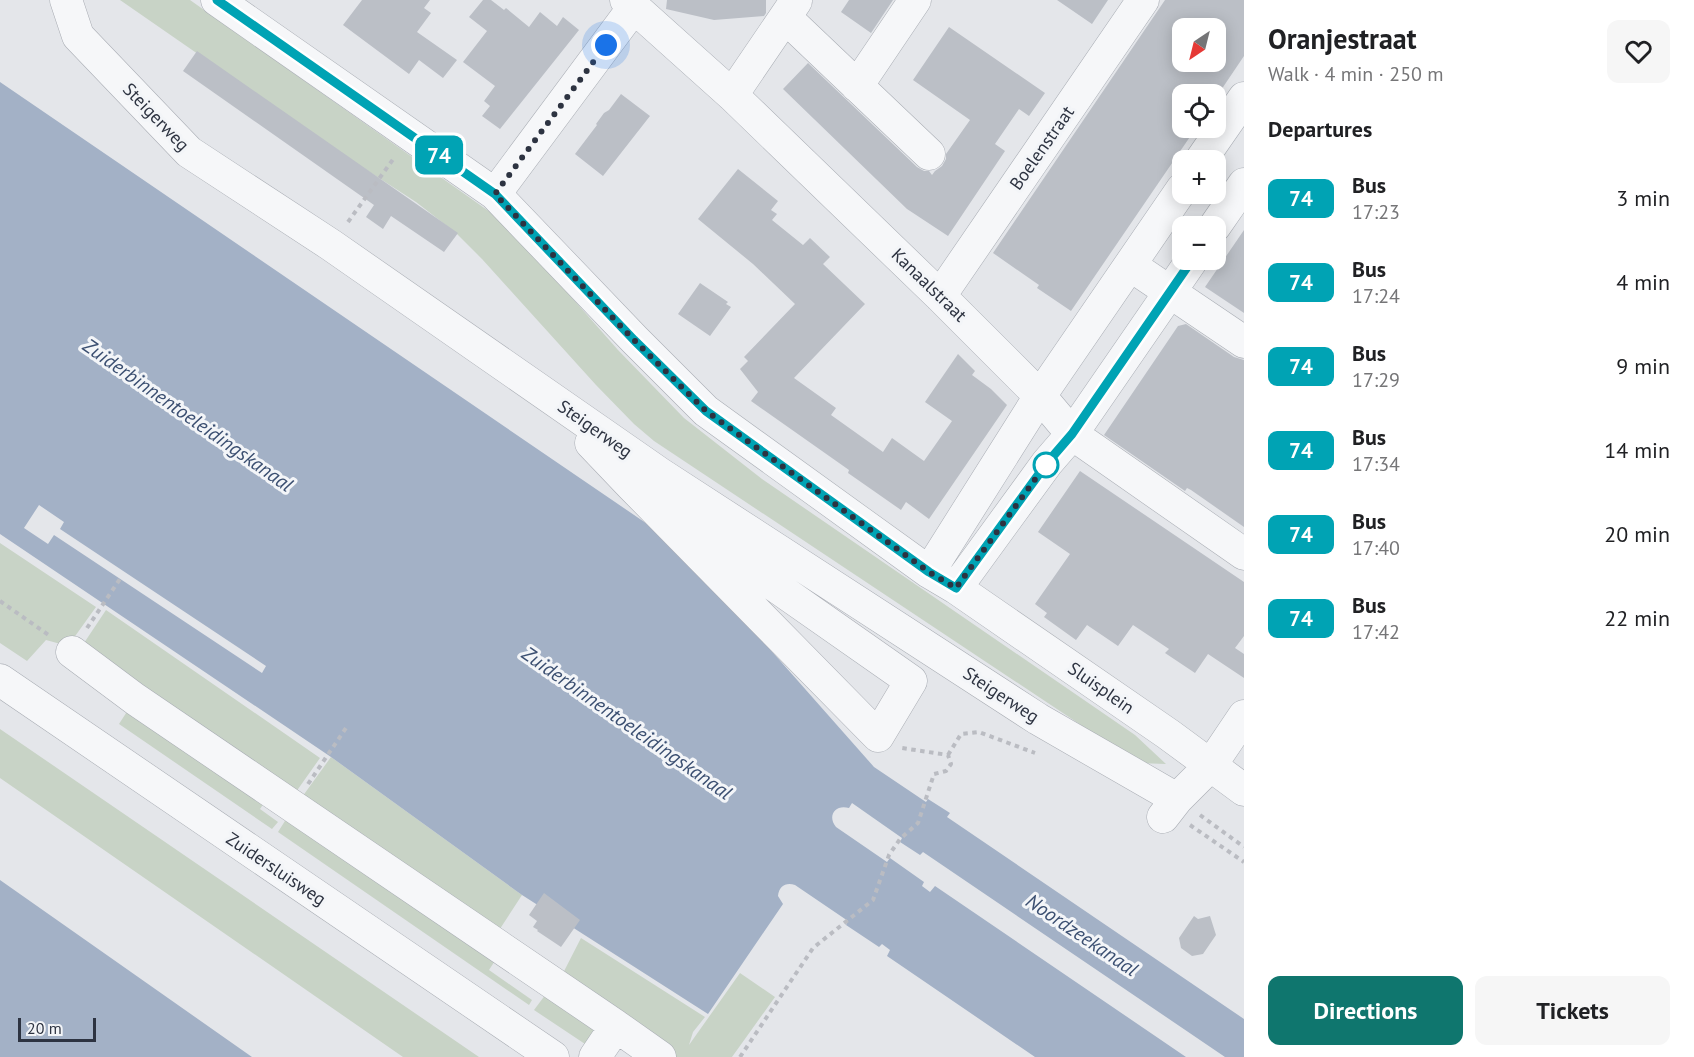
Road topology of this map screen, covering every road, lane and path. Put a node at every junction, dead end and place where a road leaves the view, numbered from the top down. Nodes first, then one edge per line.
1 (66, 0) edge
2 (217, 0) edge
3 (915, 0) edge
4 (1143, 0) edge
5 (630, 4) edge
6 (791, 8) edge
7 (857, 86) junction
8 (732, 95) junction
9 (1244, 98) edge
10 (1209, 150) edge
11 (929, 154) dead end
12 (377, 181) dead end
13 (1244, 184) edge
14 (495, 194) junction
15 (1172, 204) edge
16 (1222, 216) edge
17 (332, 245) junction
18 (1130, 265) junction
19 (1185, 270) edge
20 (1170, 292) junction
21 (940, 296) junction
22 (1244, 342) edge
23 (545, 394) junction
24 (1040, 396) junction
25 (1072, 434) junction
26 (631, 484) junction
27 (1244, 554) edge
28 (929, 572) junction
29 (120, 579) dead end
30 (956, 588) junction
31 (0, 601) edge
32 (99, 611) dead end
33 (72, 652) joint
34 (0, 680) edge
35 (1244, 716) edge
36 (348, 726) dead end
37 (878, 736) junction
38 (948, 755) junction
39 (1044, 756) dead end
40 (1210, 765) junction
41 (1244, 790) edge
42 (303, 791) dead end
43 (1170, 808) junction
44 (1244, 847) edge
45 (616, 1026) junction
46 (553, 1057) edge
47 (595, 1057) edge
48 (660, 1057) edge
49 (740, 1057) edge

1 - 17 street, Steigerweg
2 - 14 street, Sluisplein
3 - 7 street
4 - 21 street, Boelenstraat
5 - 8 street, Kanaalstraat
5 - 14 street
6 - 7 street
6 - 8 street
7 - 11 street
8 - 21 street, Kanaalstraat
9 - 10 street
12 - 17 path
13 - 16 street
14 - 28 street, Sluisplein
15 - 18 street
17 - 23 street, Steigerweg
18 - 20 street
18 - 24 street
19 - 20 street
20 - 22 street
20 - 25 street
21 - 24 street, Kanaalstraat
23 - 26 street
23 - 43 street, Steigerweg
24 - 25 street, Kanaalstraat
24 - 28 street
25 - 27 street, Kanaalstraat
25 - 30 street
26 - 37 street
26 - 37 street
28 - 30 street, Sluisplein
29 - 32 path
30 - 40 street, Sluisplein
31 - 33 path
33 - 45 street
34 - 46 street, Zuidersluisweg
35 - 40 street
36 - 42 path
37 - 38 path
38 - 39 path
38 - 49 path
40 - 41 street, Sluisplein
40 - 43 street
43 - 44 path
45 - 47 street
45 - 48 street

